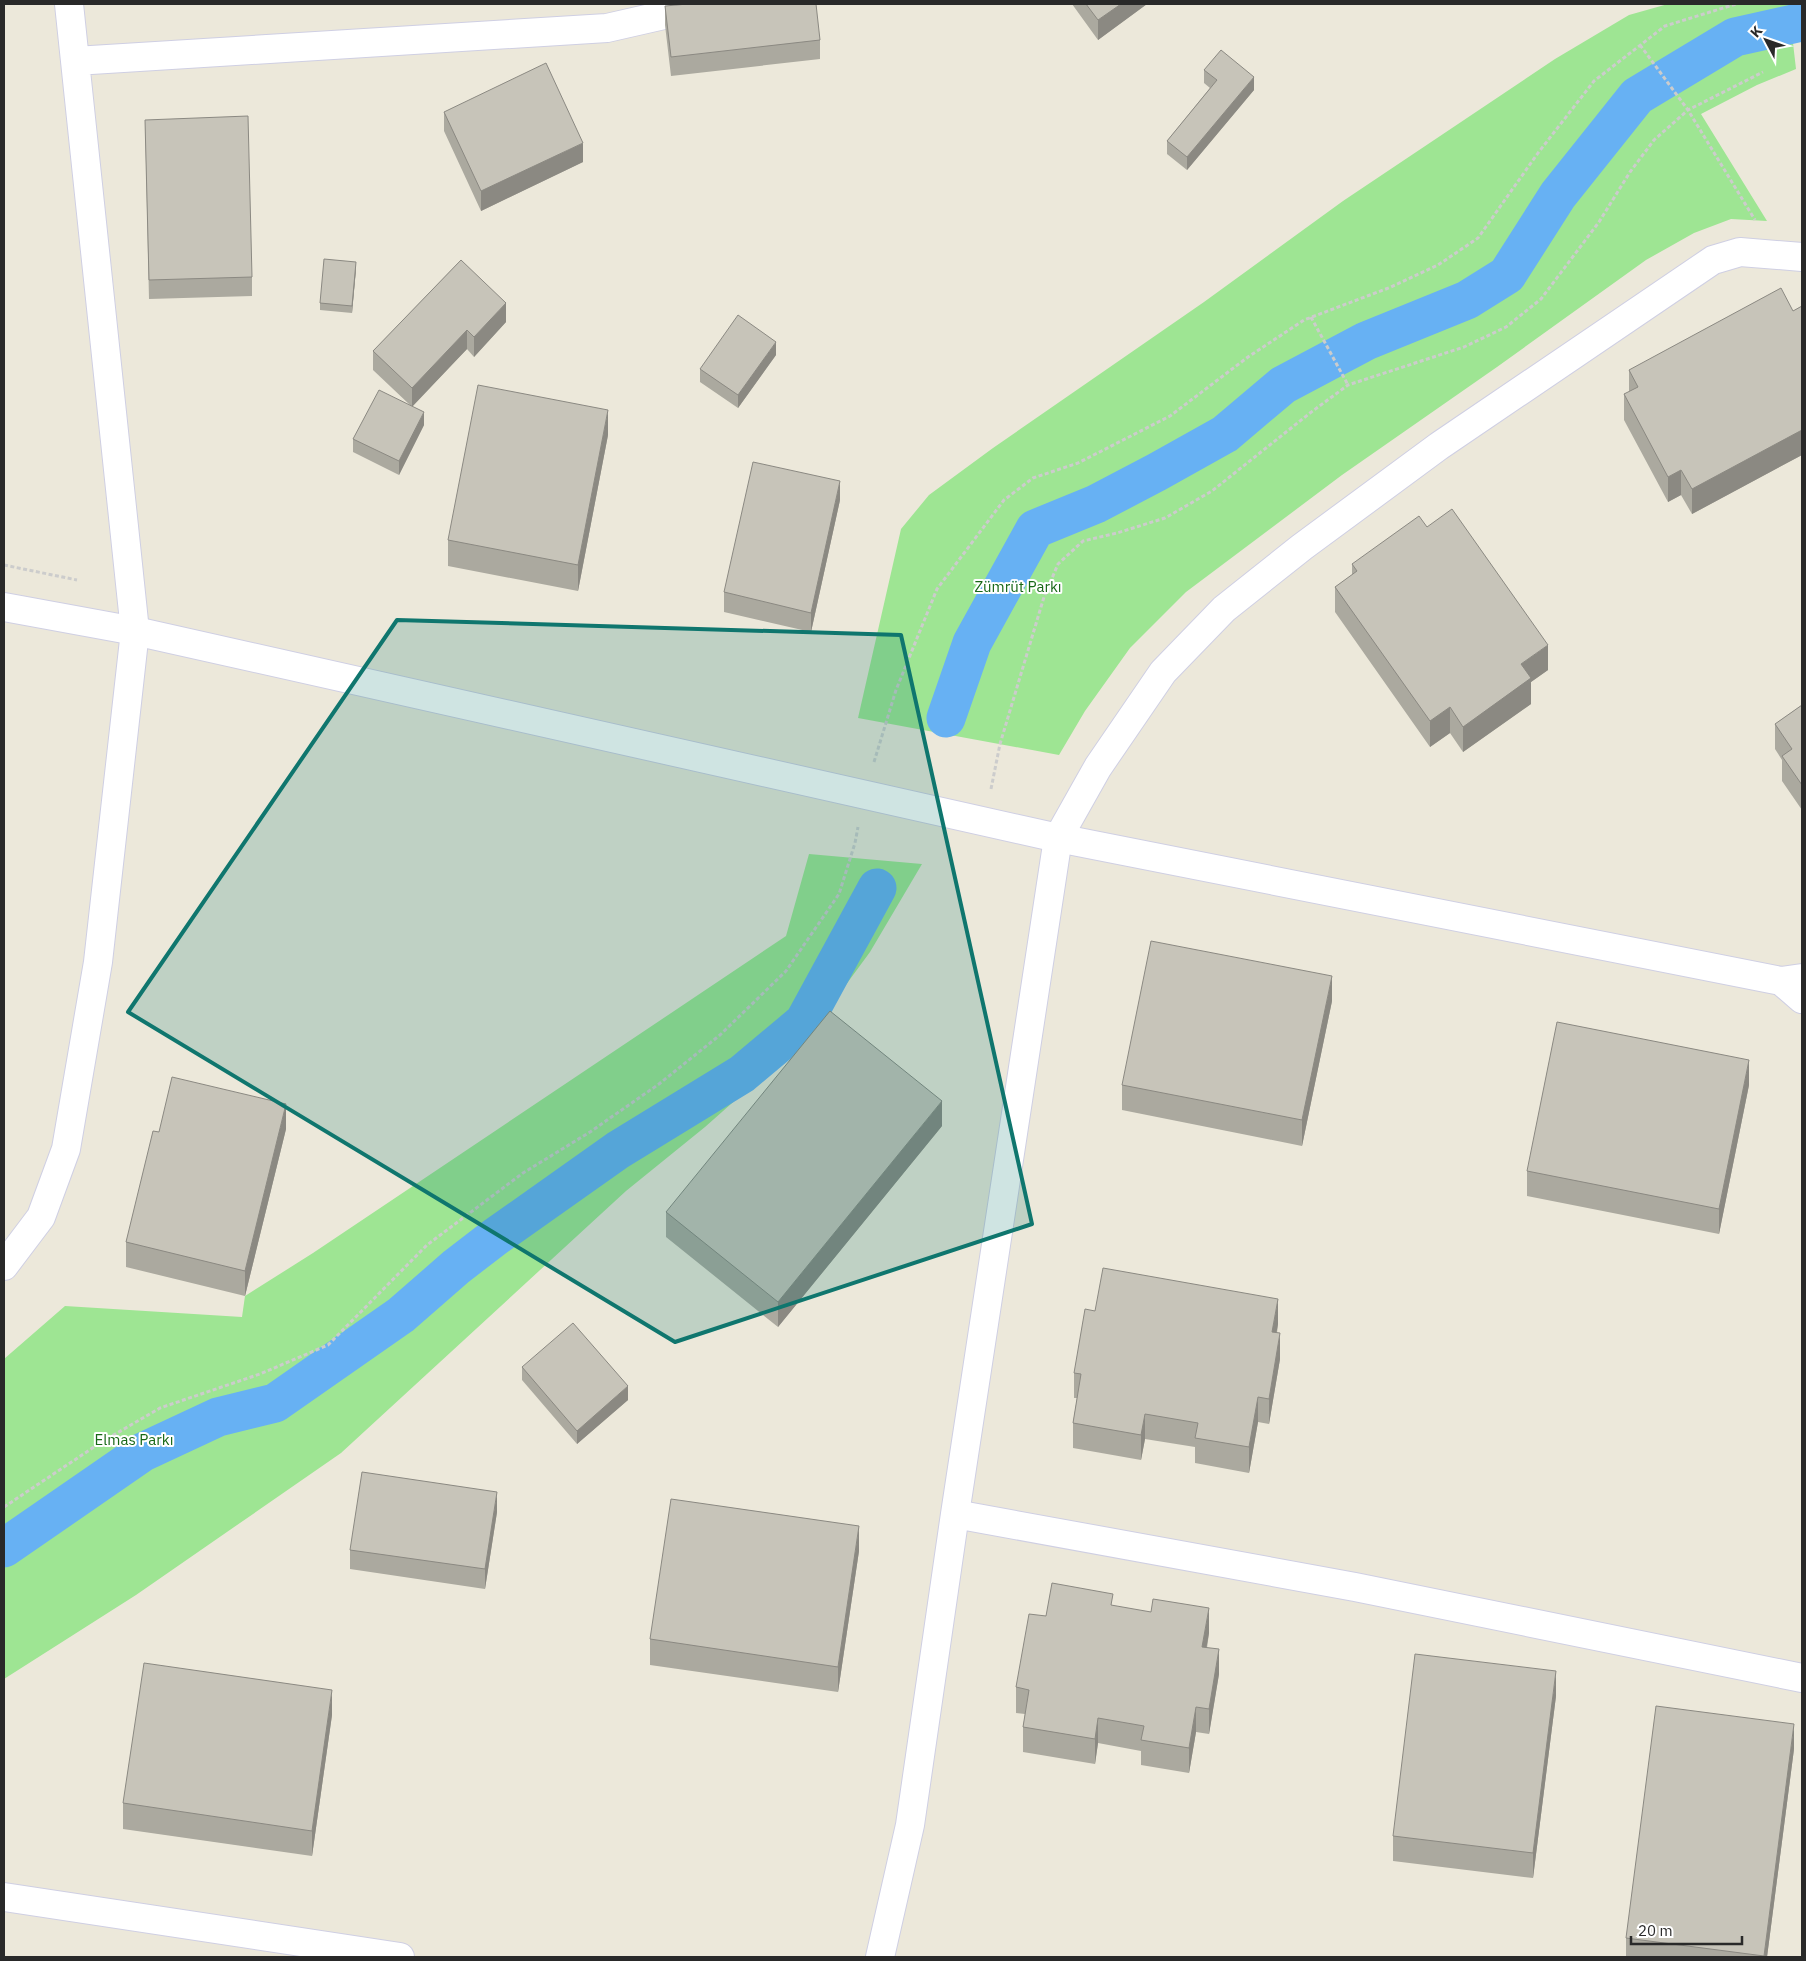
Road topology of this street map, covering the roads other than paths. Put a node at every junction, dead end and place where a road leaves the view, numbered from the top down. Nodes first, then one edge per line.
1 (69, 4) edge
2 (712, 4) edge
3 (75, 61) junction
4 (1802, 257) edge
5 (4, 607) edge
6 (135, 631) junction
7 (1058, 838) junction
8 (1792, 980) edge
9 (1802, 999) edge
10 (4, 1266) edge
11 (955, 1514) junction
12 (1802, 1678) edge
13 (4, 1897) edge
14 (388, 1957) edge
15 (880, 1957) edge

1 - 3 street
2 - 3 street
3 - 6 street
4 - 7 street
5 - 6 street
6 - 7 street
6 - 10 street
7 - 8 street
7 - 11 street
8 - 9 street
11 - 12 street
11 - 15 street
13 - 14 street

